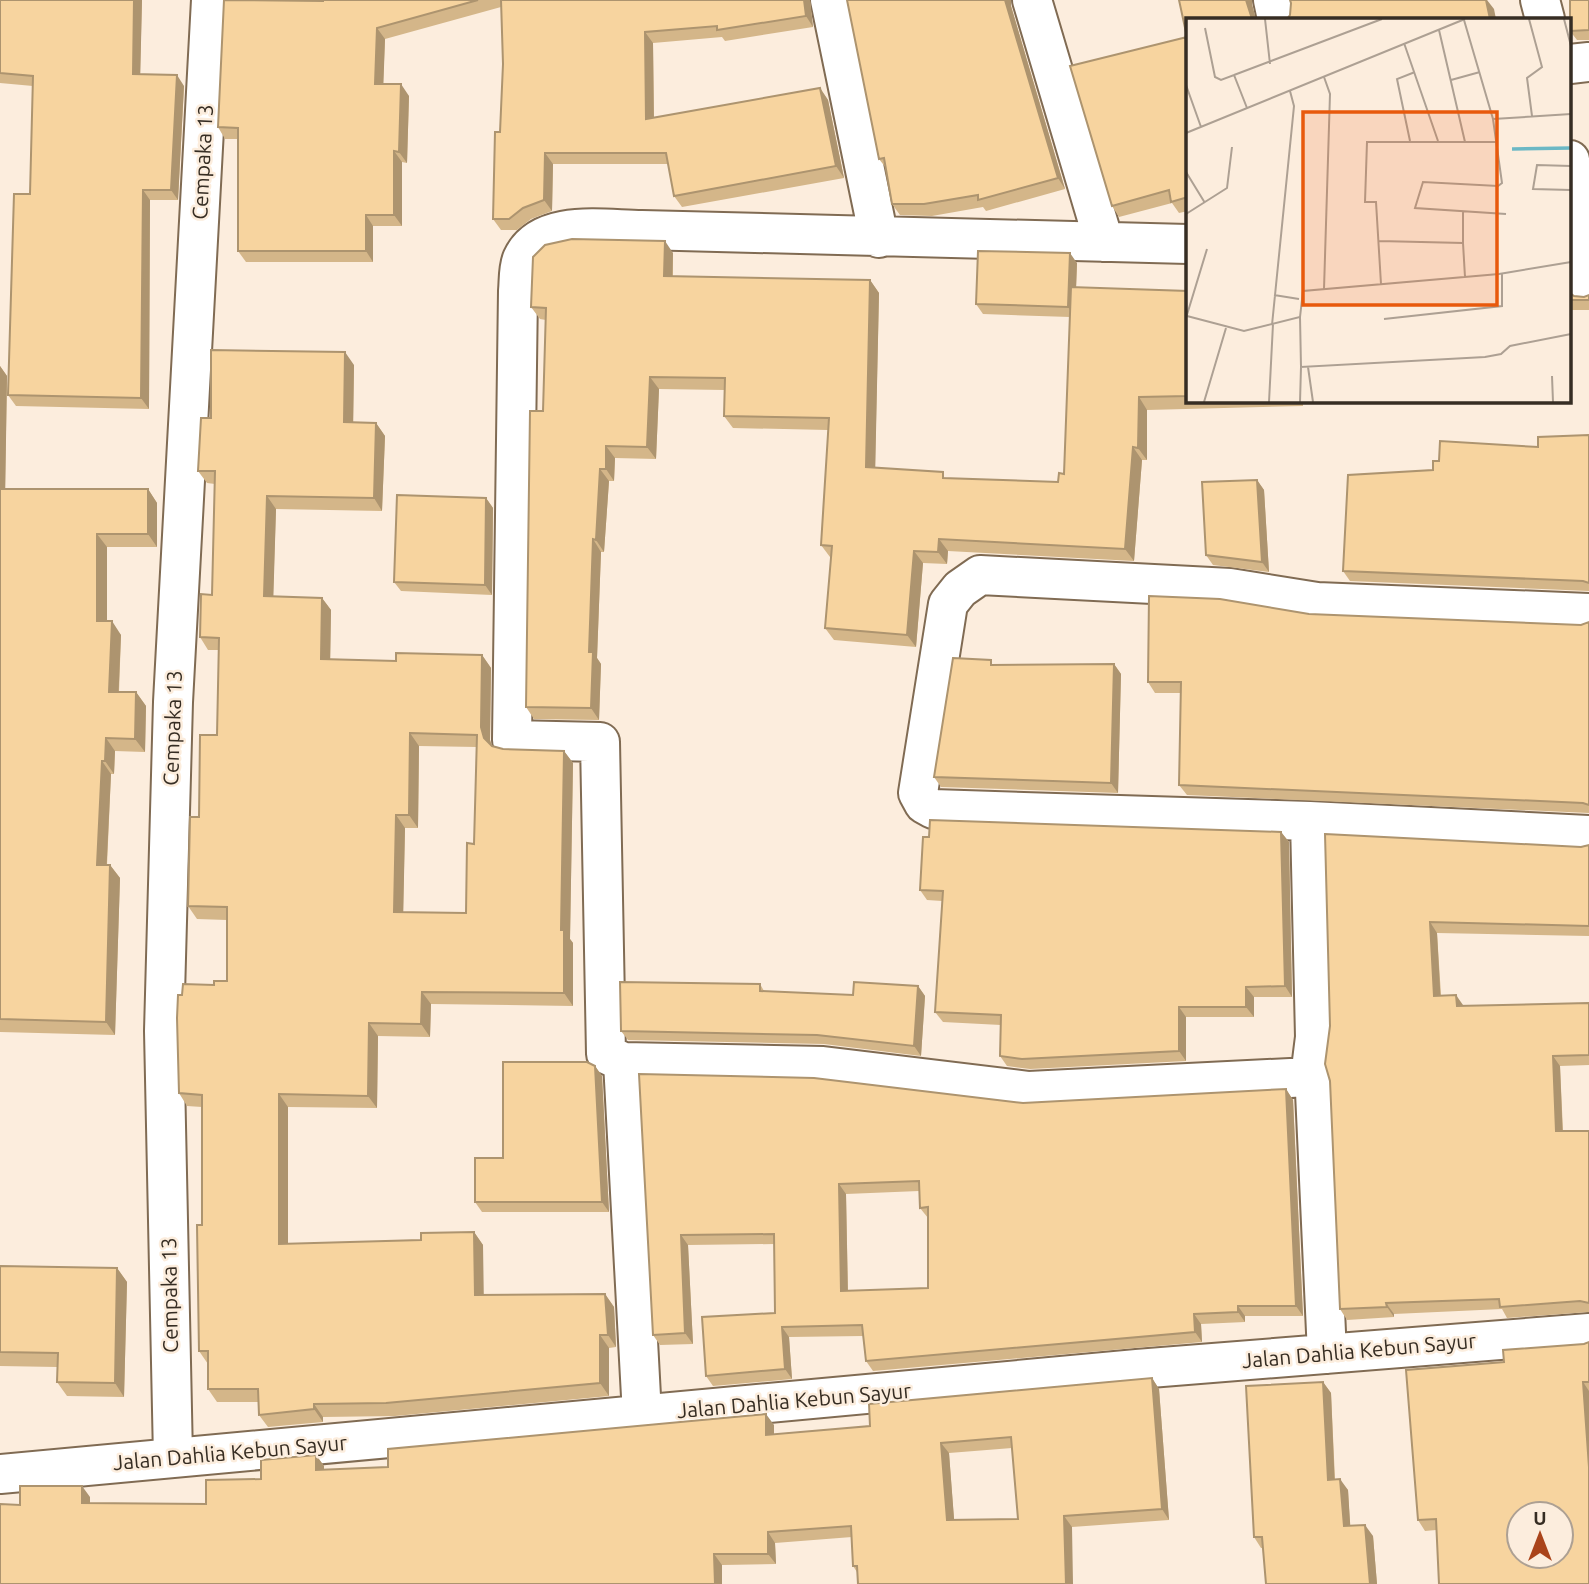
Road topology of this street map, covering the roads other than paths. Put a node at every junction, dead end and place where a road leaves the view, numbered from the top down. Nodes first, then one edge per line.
1 (211, 0) edge
2 (830, 0) edge
3 (1032, 0) edge
4 (1273, 0) edge
5 (1540, 0) edge
6 (1277, 18) edge
7 (1545, 18) edge
8 (1572, 180) edge
9 (879, 238) junction
10 (1104, 242) junction
11 (1186, 244) edge
12 (1580, 262) edge
13 (1589, 613) edge
14 (1310, 821) junction
15 (1589, 835) edge
16 (622, 1062) junction
17 (1310, 1077) junction
18 (1589, 1333) edge
19 (1326, 1354) junction
20 (642, 1415) junction
21 (173, 1457) junction
22 (0, 1474) edge

1 - 21 street, Cempaka 13
2 - 9 street
3 - 10 street
4 - 6 street
5 - 7 street
8 - 12 street
9 - 10 street
9 - 16 street
10 - 11 street
13 - 14 street
14 - 15 street
14 - 17 street
16 - 17 street
16 - 20 street
17 - 19 street
18 - 19 street, Jalan Dahlia Kebun Sayur
19 - 20 street, Jalan Dahlia Kebun Sayur
20 - 21 street, Jalan Dahlia Kebun Sayur
21 - 22 street, Jalan Dahlia Kebun Sayur

